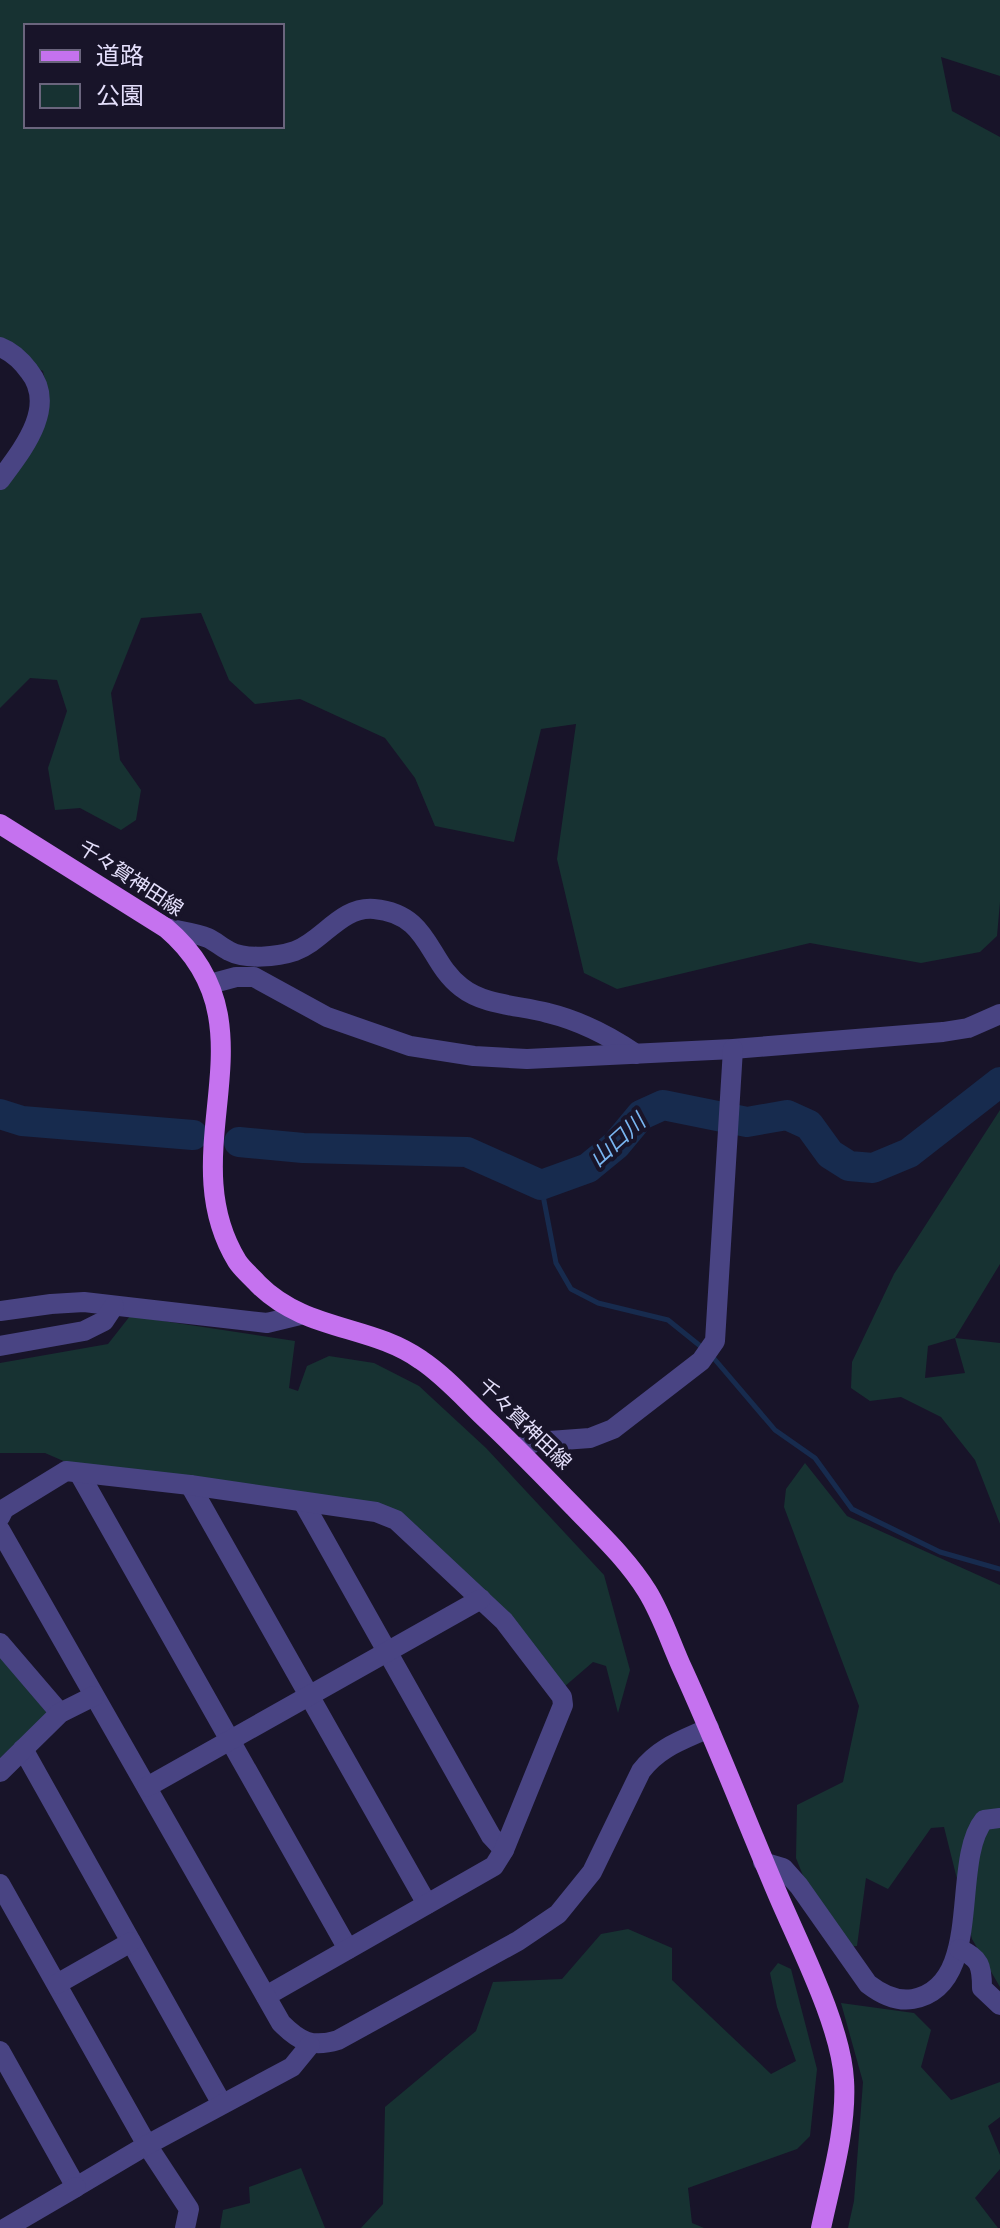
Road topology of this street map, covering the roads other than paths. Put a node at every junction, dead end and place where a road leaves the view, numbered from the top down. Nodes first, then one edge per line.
1 (0, 347) edge
2 (0, 480) edge
3 (0, 824) edge
4 (166, 928) junction
5 (210, 984) junction
6 (1000, 1014) edge
7 (733, 1049) junction
8 (636, 1054) junction
9 (114, 1306) junction
10 (0, 1311) edge
11 (300, 1315) junction
12 (0, 1346) edge
13 (517, 1448) junction
14 (79, 1473) junction
15 (190, 1485) junction
16 (303, 1502) junction
17 (0, 1517) edge
18 (0, 1530) edge
19 (481, 1599) junction
20 (0, 1643) edge
21 (387, 1652) junction
22 (94, 1696) junction
23 (309, 1696) junction
24 (60, 1713) junction
25 (709, 1728) junction
26 (231, 1740) junction
27 (23, 1749) junction
28 (0, 1772) edge
29 (147, 1787) junction
30 (1000, 1818) edge
31 (504, 1850) junction
32 (763, 1862) junction
33 (0, 1884) edge
34 (427, 1904) junction
35 (131, 1942) junction
36 (348, 1949) junction
37 (959, 1949) junction
38 (57, 1984) junction
39 (266, 1996) junction
40 (1000, 2005) edge
41 (310, 2045) junction
42 (0, 2051) edge
43 (222, 2104) junction
44 (147, 2145) junction
45 (76, 2187) junction
46 (6, 2228) edge
47 (185, 2228) edge
48 (821, 2228) edge

1 - 2 street
3 - 4 main road, 千々賀神田線
4 - 5 main road, 千々賀神田線
4 - 8 street
5 - 8 street
5 - 11 main road, 千々賀神田線
6 - 7 street
7 - 8 street
7 - 13 street
9 - 10 street
9 - 11 street
9 - 12 street
11 - 13 main road, 千々賀神田線
13 - 25 main road, 千々賀神田線
14 - 15 street
14 - 17 street
14 - 26 street
15 - 16 street
15 - 23 street
16 - 19 street
16 - 21 street
18 - 22 street
19 - 21 street
19 - 31 street
20 - 24 street
21 - 23 street
21 - 31 street
22 - 24 street
22 - 29 street
23 - 26 street
23 - 34 street
24 - 27 street
25 - 32 main road, 千々賀神田線
25 - 41 street
26 - 29 street
26 - 36 street
27 - 28 street
27 - 35 street
29 - 39 street
30 - 37 street
31 - 34 street
32 - 37 street
32 - 48 main road, 千々賀神田線
33 - 38 street
34 - 36 street
35 - 38 street
35 - 43 street
36 - 39 street
37 - 40 street
38 - 44 street
39 - 41 street
41 - 43 street
42 - 45 street
43 - 44 street
44 - 45 street
44 - 47 street
45 - 46 street

